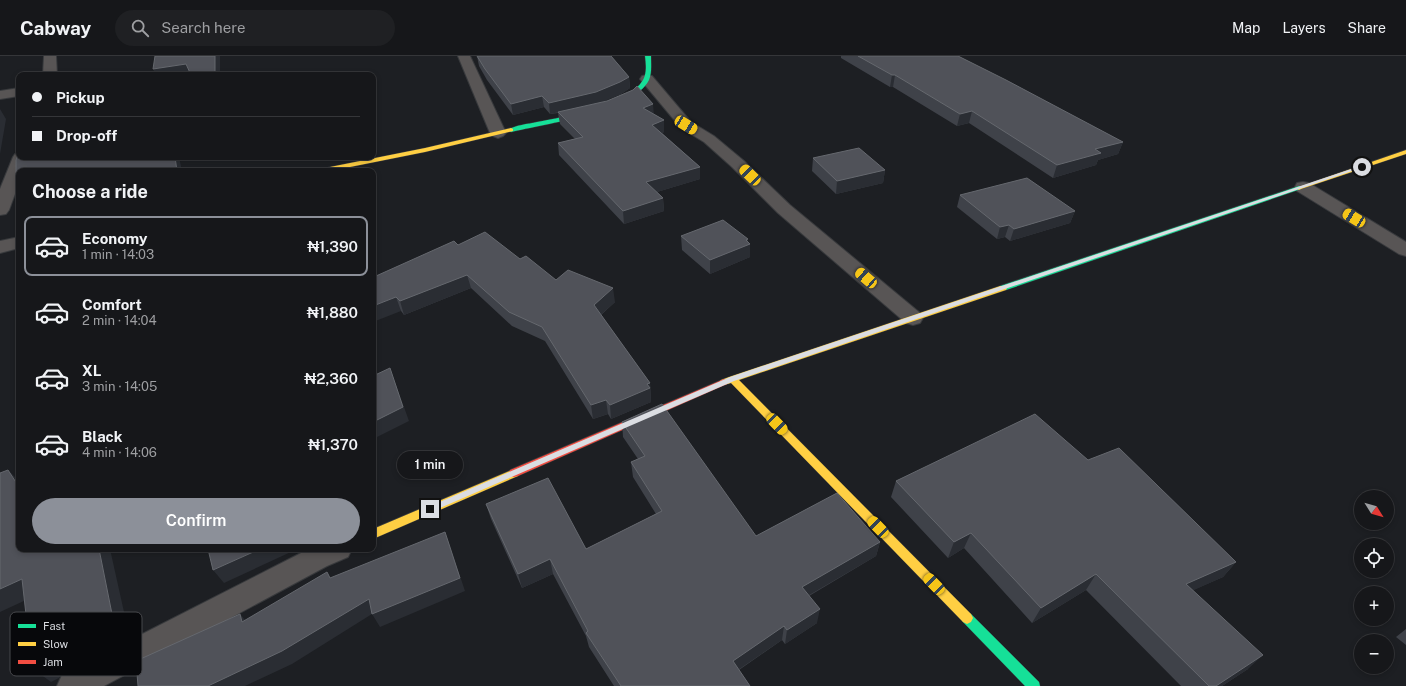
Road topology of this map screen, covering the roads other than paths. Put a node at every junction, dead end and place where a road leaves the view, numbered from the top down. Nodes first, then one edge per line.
1 (50, 56) edge
2 (464, 56) edge
3 (648, 56) edge
4 (50, 72) edge
5 (647, 78) junction
6 (16, 92) edge
7 (0, 95) edge
8 (498, 133) junction
9 (1406, 152) edge
10 (375, 160) edge
11 (376, 160) edge
12 (335, 168) edge
13 (16, 170) edge
14 (1303, 187) junction
15 (0, 210) edge
16 (16, 243) edge
17 (0, 247) edge
18 (1406, 250) edge
19 (913, 318) junction
20 (732, 379) junction
21 (376, 533) edge
22 (331, 552) edge
23 (142, 650) edge
24 (92, 676) edge
25 (73, 686) edge
26 (1034, 686) edge

1 - 4 street
2 - 8 street
3 - 5 street
5 - 8 street
5 - 19 street
6 - 7 street
8 - 11 street
9 - 14 street
10 - 12 street
13 - 15 street
14 - 18 street
14 - 19 street
16 - 17 street
19 - 20 street
20 - 21 street
20 - 26 street
22 - 23 street
24 - 25 street

